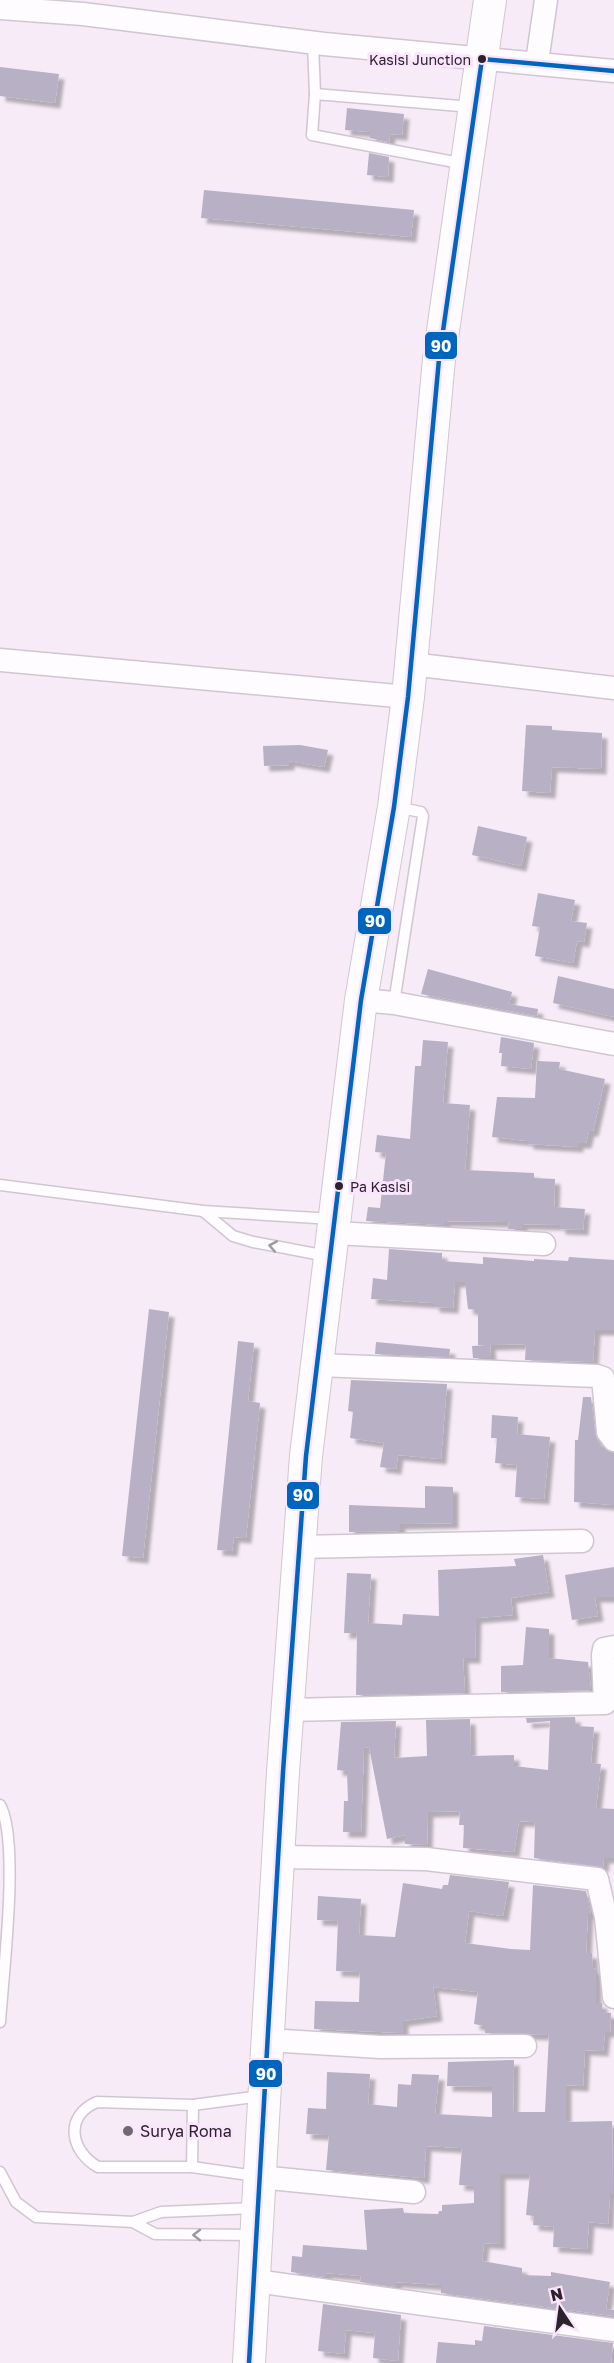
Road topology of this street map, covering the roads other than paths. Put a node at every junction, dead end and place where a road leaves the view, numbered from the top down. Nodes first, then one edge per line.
1 (490, 0) edge
2 (546, 0) edge
3 (0, 8) edge
4 (314, 43) junction
5 (482, 59) junction
6 (537, 62) junction
7 (614, 71) edge
8 (315, 94) junction
9 (475, 107) junction
10 (467, 165) junction
11 (0, 660) edge
12 (411, 664) junction
13 (614, 688) edge
14 (408, 697) junction
15 (394, 807) junction
16 (361, 1000) junction
17 (394, 1003) junction
18 (614, 1044) edge
19 (0, 1185) edge
20 (203, 1211) junction
21 (334, 1236) junction
22 (544, 1244) dead end
23 (318, 1365) junction
24 (614, 1440) edge
25 (582, 1542) dead end
26 (300, 1547) junction
27 (614, 1647) edge
28 (288, 1710) junction
29 (0, 1805) edge
30 (280, 1857) junction
31 (612, 1954) edge
32 (614, 1997) edge
33 (0, 2022) edge
34 (268, 2040) junction
35 (525, 2046) dead end
36 (264, 2096) junction
37 (193, 2105) junction
38 (192, 2167) junction
39 (0, 2172) edge
40 (259, 2177) junction
41 (414, 2192) dead end
42 (133, 2222) junction
43 (257, 2222) junction
44 (255, 2281) junction
45 (614, 2330) edge
46 (249, 2363) edge

1 - 5 main road
2 - 6 street
3 - 4 street
4 - 5 street
4 - 8 lane
5 - 6 street
5 - 9 main road
6 - 7 street
8 - 9 lane
8 - 10 lane
9 - 10 main road
10 - 12 main road
11 - 14 street
12 - 13 street
12 - 14 main road
14 - 15 main road
15 - 16 main road
15 - 17 lane
16 - 17 street
16 - 21 main road
17 - 18 street
19 - 20 lane
20 - 21 lane
21 -> 20 lane
21 - 22 street
21 - 23 main road
23 - 24 street
23 - 26 main road
25 - 26 street
26 - 28 main road
27 - 28 street
28 - 30 main road
29 - 33 lane
30 - 31 street
30 - 34 main road
31 - 32 street
34 - 35 street
34 - 36 main road
36 - 37 lane
36 - 40 main road
37 - 38 lane
37 - 38 lane
38 - 40 lane
39 - 42 lane
40 - 41 street
40 - 43 main road
42 - 43 lane
43 -> 42 lane
43 - 44 main road
44 - 45 street
44 - 46 main road

